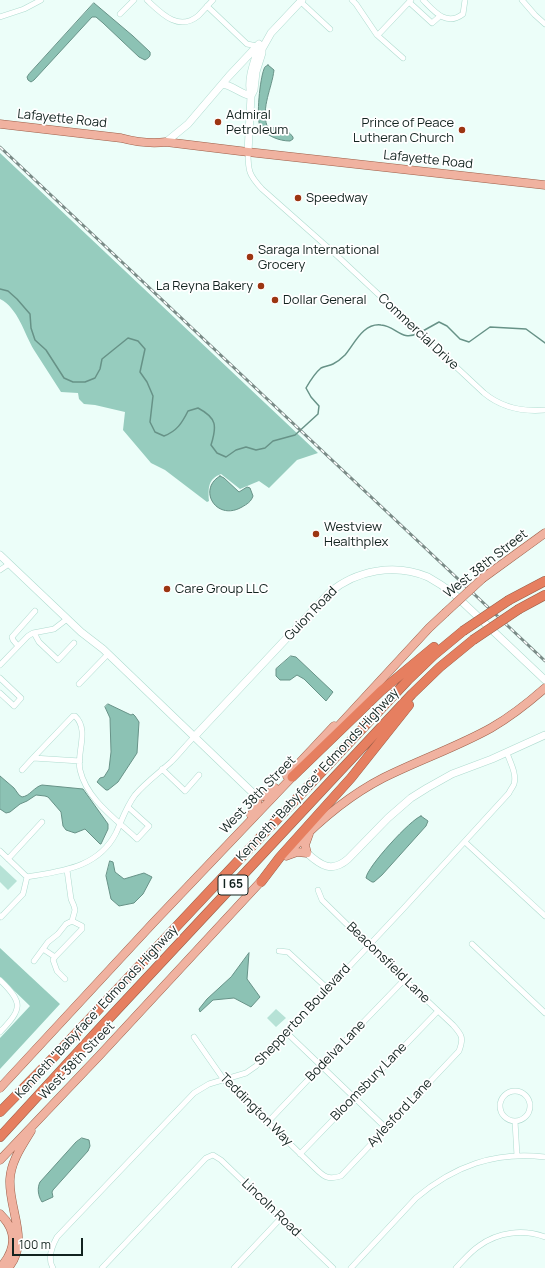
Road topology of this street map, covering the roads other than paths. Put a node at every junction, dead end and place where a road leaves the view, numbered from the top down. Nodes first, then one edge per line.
1 (41, 0) edge
2 (134, 0) edge
3 (147, 0) edge
4 (213, 0) edge
5 (352, 0) edge
6 (423, 0) edge
7 (465, 0) edge
8 (522, 0) edge
9 (301, 1) edge
10 (410, 1) edge
11 (207, 6) junction
12 (120, 14) dead end
13 (440, 16) junction
14 (0, 17) edge
15 (545, 24) edge
16 (330, 29) dead end
17 (378, 35) junction
18 (247, 44) junction
19 (259, 47) junction
20 (249, 54) junction
21 (403, 58) dead end
22 (223, 84) junction
23 (251, 96) junction
24 (0, 124) edge
25 (166, 142) junction
26 (248, 152) junction
27 (545, 185) edge
28 (545, 410) edge
29 (545, 533) edge
30 (0, 555) edge
31 (10, 564) junction
32 (0, 570) edge
33 (545, 581) edge
34 (545, 595) edge
35 (35, 611) dead end
36 (67, 618) junction
37 (463, 631) junction
38 (34, 633) junction
39 (74, 643) dead end
40 (18, 646) junction
41 (108, 654) junction
42 (0, 665) edge
43 (440, 667) junction
44 (0, 678) edge
45 (545, 680) edge
46 (79, 684) dead end
47 (545, 688) edge
48 (0, 693) edge
49 (357, 706) junction
50 (545, 735) edge
51 (194, 737) junction
52 (507, 753) junction
53 (33, 758) junction
54 (80, 761) junction
55 (162, 769) junction
56 (22, 770) dead end
57 (199, 775) dead end
58 (292, 778) junction
59 (256, 796) junction
60 (128, 807) junction
61 (42, 822) dead end
62 (120, 823) junction
63 (310, 831) junction
64 (234, 838) junction
65 (465, 842) junction
66 (0, 851) edge
67 (307, 854) junction
68 (286, 856) junction
69 (8, 859) junction
70 (67, 870) junction
71 (27, 877) junction
72 (261, 882) junction
73 (318, 890) dead end
74 (0, 916) edge
75 (545, 916) edge
76 (74, 922) junction
77 (472, 944) dead end
78 (369, 946) junction
79 (43, 949) junction
80 (279, 951) dead end
81 (55, 957) junction
82 (34, 961) dead end
83 (65, 979) dead end
84 (405, 979) junction
85 (0, 980) edge
86 (328, 989) junction
87 (438, 1011) junction
88 (545, 1013) edge
89 (0, 1032) edge
90 (287, 1033) junction
91 (461, 1033) joint
92 (194, 1037) dead end
93 (322, 1065) junction
94 (224, 1080) junction
95 (0, 1088) edge
96 (355, 1097) junction
97 (0, 1112) edge
98 (39, 1118) junction
99 (515, 1121) junction
100 (267, 1123) junction
101 (386, 1128) junction
102 (0, 1137) edge
103 (300, 1154) junction
104 (517, 1156) junction
105 (545, 1158) edge
106 (0, 1160) edge
107 (324, 1177) joint
108 (0, 1214) edge
109 (281, 1218) junction
110 (545, 1237) edge
111 (0, 1268) edge
112 (8, 1268) edge
113 (53, 1268) edge
114 (102, 1268) edge
115 (234, 1268) edge
116 (333, 1268) edge
117 (351, 1268) edge
118 (456, 1268) edge

1 - 14 street
2 - 12 street
3 - 11 street
4 - 11 street
5 - 17 street
6 - 13 street
7 - 13 street
8 - 15 street
9 - 16 street
9 - 19 street
10 - 13 street
10 - 17 street
11 - 18 street
17 - 21 street
18 - 19 street
18 - 20 street
19 - 20 street
19 - 23 street
20 - 22 street
22 - 23 street
22 - 25 street
23 - 26 street
24 - 25 main road, Lafayette Road
25 - 26 main road, Lafayette Road
26 - 27 main road, Lafayette Road
26 - 28 street, Commercial Drive
29 - 49 main road, West 38th Street, bridge
30 - 31 street
31 - 32 street
31 - 36 street
33 - 37 highway, Kenneth "Babyface" Edmonds Highway / I 65, bridge
34 - 43 highway, Kenneth "Babyface" Edmonds Highway / I 65, bridge
35 - 40 street
36 - 38 street
36 - 41 street
37 - 58 highway
37 - 97 highway, Kenneth "Babyface" Edmonds Highway / I 65
38 - 39 street
38 - 40 street
40 - 42 street
41 - 46 street
41 - 51 street
43 - 72 highway
43 - 102 highway, Kenneth "Babyface" Edmonds Highway / I 65
44 - 48 street
45 - 51 street, Guion Road
47 - 63 main road, West 38th Street
49 - 58 main road, West 38th Street
49 - 59 main road
50 - 52 street
51 - 55 street
51 - 59 street
52 - 65 street, Shepperton Boulevard
52 - 67 street
53 - 54 street
53 - 54 street
53 - 56 street
54 - 62 street
55 - 57 street
55 - 60 street
58 - 64 main road, West 38th Street
59 - 64 main road
60 - 62 street
60 - 62 street
61 - 69 street
62 - 70 street
63 - 67 main road
63 - 68 main road, West 38th Street
64 - 95 main road, West 38th Street
65 - 75 street
65 - 78 street, Shepperton Boulevard
66 - 69 street
67 - 68 main road
68 - 72 main road, West 38th Street
69 - 71 street
70 - 71 street
70 - 76 street
71 - 74 street
72 - 98 main road, West 38th Street
73 - 78 street, Beaconsfield Lane
76 - 79 street
76 - 81 street
77 - 88 street
78 - 84 street, Beaconsfield Lane
78 - 86 street, Shepperton Boulevard
79 - 81 street
79 - 82 street
80 - 86 street
81 - 83 street
84 - 87 street, Beaconsfield Lane
84 - 93 street, Bodelva Lane
85 - 89 street
86 - 90 street, Shepperton Boulevard
87 - 91 street, Beaconsfield Lane
87 - 96 street, Bloomsbury Lane
90 - 93 street
90 - 94 street, Shepperton Boulevard
91 - 101 street, Aylesford Lane
92 - 94 street, Teddington Way
93 - 96 street
93 - 100 street, Bodelva Lane
94 - 100 street, Teddington Way
94 - 113 street, Shepperton Boulevard
96 - 101 street
96 - 103 street, Bloomsbury Lane
98 - 106 main road, West 38th Street
98 - 112 main road
99 - 99 street
99 - 104 street
100 - 103 street, Teddington Way
101 - 107 street, Aylesford Lane
103 - 107 street, Teddington Way
104 - 105 street
104 - 117 street
108 - 111 main road
109 - 114 street, Lincoln Road
109 - 115 street
109 - 116 street, Lincoln Road
110 - 118 street

